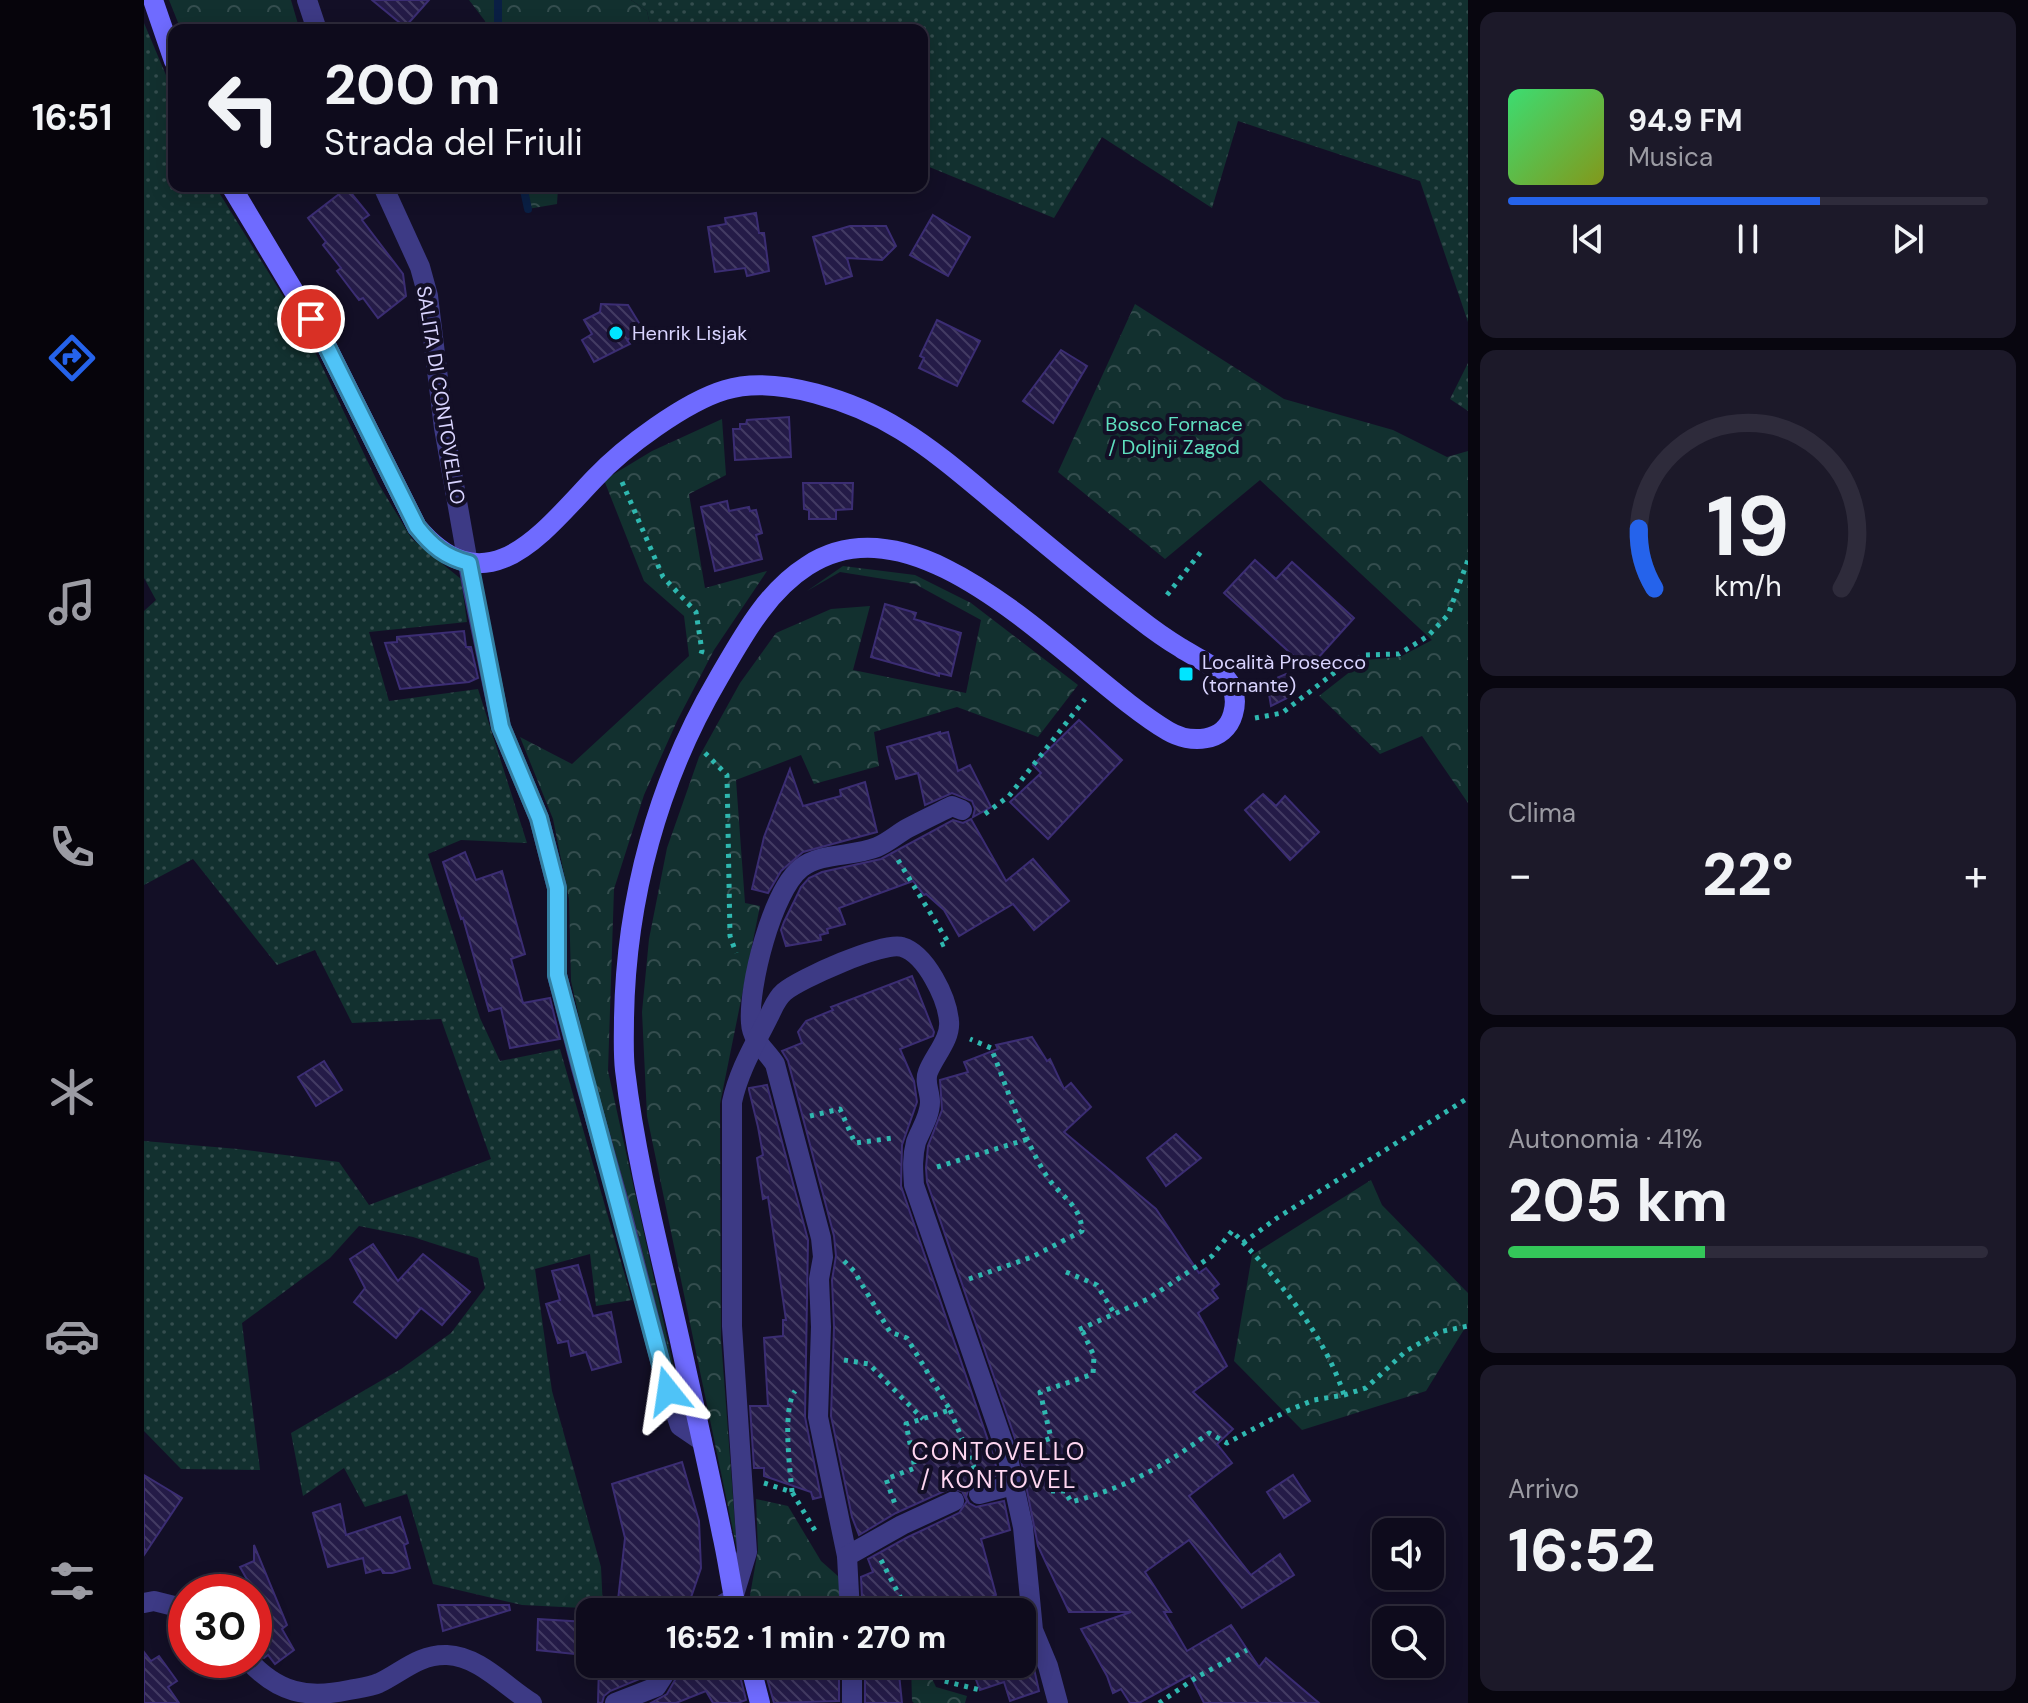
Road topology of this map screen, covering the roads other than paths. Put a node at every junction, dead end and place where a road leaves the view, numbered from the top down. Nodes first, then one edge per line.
1 (153, 0) edge
2 (307, 0) edge
3 (315, 24) edge
4 (168, 44) edge
5 (235, 192) edge
6 (386, 192) edge
7 (469, 563) junction
8 (962, 810) road end
9 (755, 1040) junction
10 (702, 1441) junction
11 (1013, 1485) junction
12 (981, 1493) road end
13 (954, 1501) dead end
14 (847, 1556) junction
15 (734, 1598) edge
16 (737, 1598) edge
17 (849, 1598) edge
18 (144, 1603) edge
19 (168, 1604) edge
20 (268, 1678) edge
21 (662, 1678) edge
22 (754, 1678) edge
23 (852, 1678) edge
24 (532, 1703) edge
25 (615, 1703) edge
26 (760, 1703) edge
27 (852, 1703) edge
28 (1058, 1703) edge

1 - 4 main road
2 - 3 street
5 - 7 main road
6 - 7 street, SALITA DI CONTOVELLO
7 - 10 street, SALITA DI CONTOVELLO
7 - 10 main road
8 - 9 street
9 - 11 street
9 - 14 street
9 - 16 street
10 - 15 main road
11 - 12 street
11 - 28 street
13 - 14 street
14 - 17 street
18 - 19 street
20 - 24 street
21 - 25 street
22 - 26 main road
23 - 27 street

